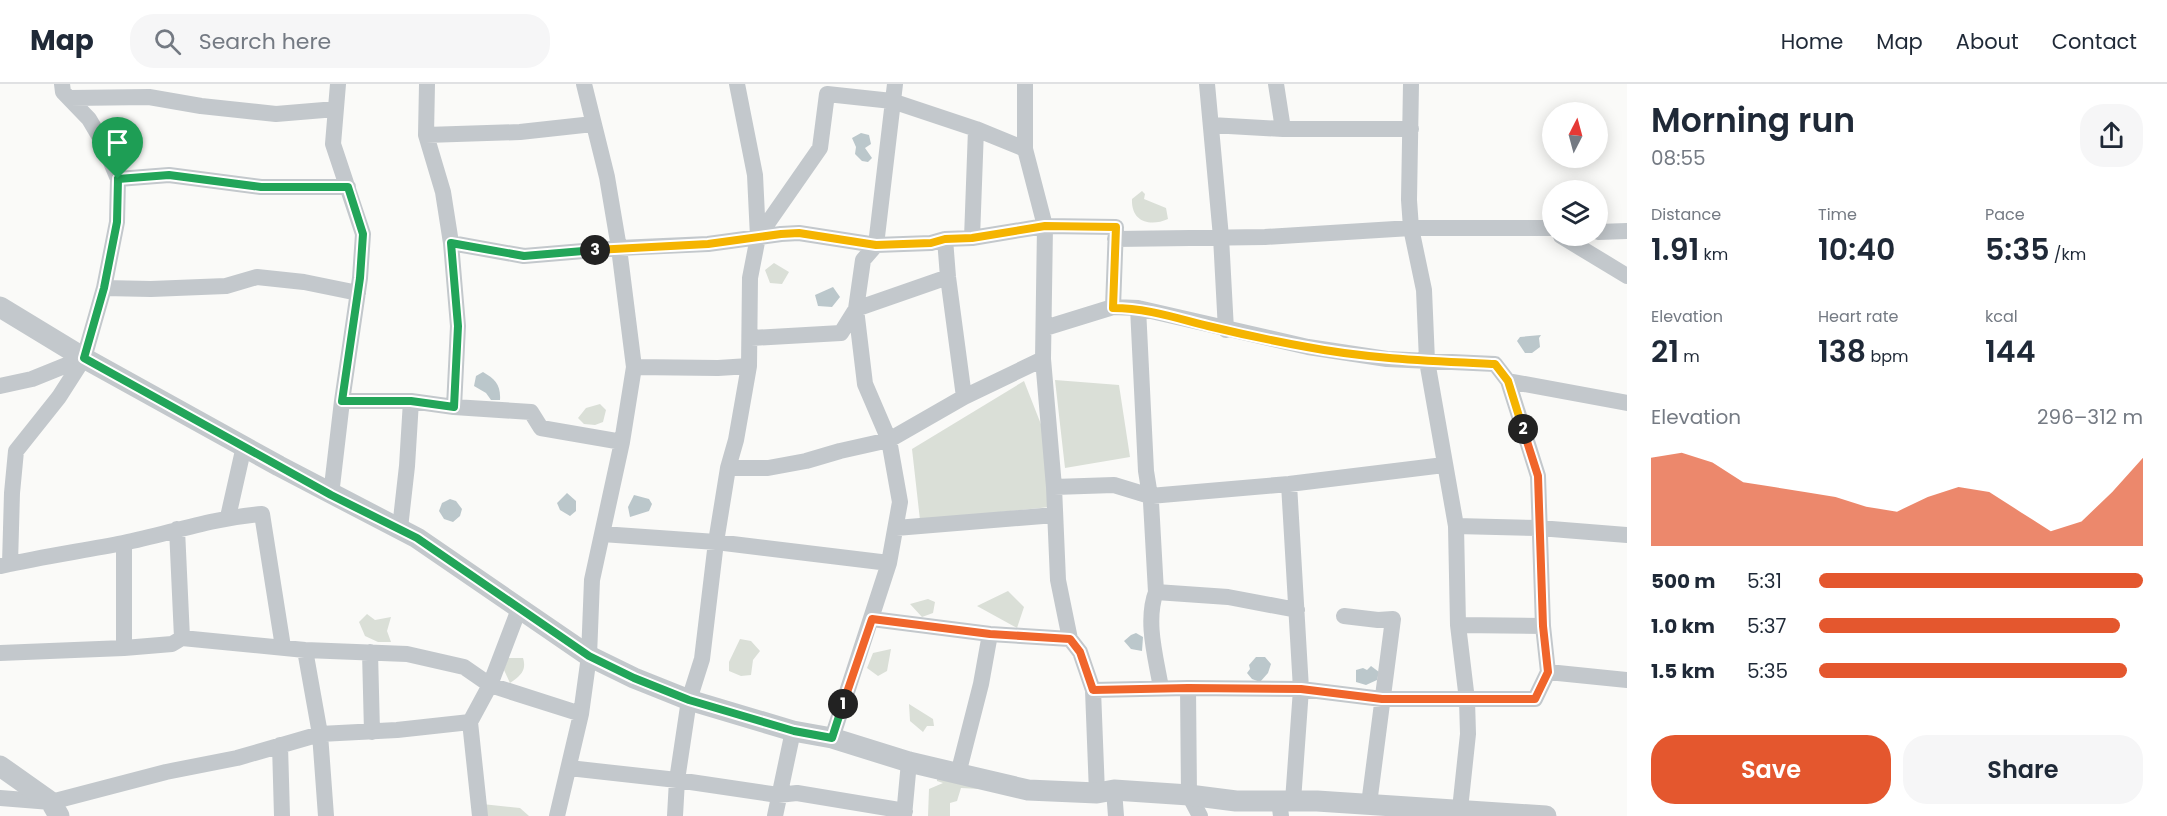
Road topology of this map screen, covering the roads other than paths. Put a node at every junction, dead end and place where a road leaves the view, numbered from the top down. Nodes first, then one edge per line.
1 (338, 84) edge
2 (427, 84) edge
3 (584, 84) edge
4 (737, 84) edge
5 (896, 84) edge
6 (1025, 84) edge
7 (1207, 84) edge
8 (1276, 84) edge
9 (1411, 84) edge
10 (825, 89) edge
11 (66, 91) edge
12 (892, 101) junction
13 (336, 109) junction
14 (593, 124) junction
15 (1211, 124) junction
16 (976, 129) junction
17 (1283, 129) junction
18 (1411, 129) junction
19 (426, 135) junction
20 (1025, 149) junction
21 (118, 179) junction
22 (348, 187) junction
23 (1045, 226) junction
24 (1411, 228) junction
25 (1542, 230) edge
26 (1627, 231) edge
27 (1608, 232) edge
28 (758, 237) junction
29 (1221, 237) junction
30 (972, 238) junction
31 (945, 239) junction
32 (1115, 239) junction
33 (451, 243) junction
34 (876, 245) junction
35 (1579, 246) edge
36 (619, 248) junction
37 (1627, 276) edge
38 (948, 277) junction
39 (104, 288) junction
40 (358, 293) junction
41 (0, 307) edge
42 (1113, 308) junction
43 (1138, 308) junction
44 (856, 309) junction
45 (1045, 328) junction
46 (1226, 330) junction
47 (751, 338) junction
48 (84, 358) junction
49 (1042, 359) junction
50 (1427, 361) junction
51 (749, 366) junction
52 (634, 367) junction
53 (1508, 381) junction
54 (0, 386) edge
55 (964, 397) junction
56 (342, 401) junction
57 (411, 401) junction
58 (1627, 404) edge
59 (454, 407) junction
60 (889, 440) junction
61 (622, 442) junction
62 (244, 446) junction
63 (1444, 465) junction
64 (728, 468) junction
65 (1289, 484) junction
66 (1054, 487) junction
67 (331, 495) junction
68 (1150, 495) junction
69 (1055, 515) junction
70 (228, 517) junction
71 (1456, 526) junction
72 (177, 528) junction
73 (399, 528) junction
74 (896, 528) junction
75 (1539, 528) junction
76 (602, 534) junction
77 (1627, 535) edge
78 (716, 542) junction
79 (124, 543) junction
80 (889, 563) junction
81 (5, 566) edge
82 (1156, 592) junction
83 (519, 609) junction
84 (1297, 610) junction
85 (1344, 616) dead end
86 (872, 619) junction
87 (1458, 625) junction
88 (1543, 626) junction
89 (990, 634) junction
90 (182, 638) junction
91 (1070, 639) junction
92 (284, 647) junction
93 (124, 648) junction
94 (305, 650) junction
95 (370, 652) junction
96 (0, 653) edge
97 (589, 656) junction
98 (1548, 672) junction
99 (1627, 680) edge
100 (490, 685) junction
101 (1161, 688) junction
102 (1188, 688) junction
103 (1301, 689) junction
104 (1093, 690) junction
105 (1383, 699) junction
106 (689, 700) junction
107 (1467, 700) junction
108 (580, 714) junction
109 (470, 722) junction
110 (794, 731) junction
111 (372, 732) junction
112 (320, 734) junction
113 (832, 738) junction
114 (280, 745) junction
115 (909, 762) junction
116 (0, 766) edge
117 (569, 768) junction
118 (958, 774) junction
119 (677, 780) junction
120 (1105, 791) junction
121 (778, 795) junction
122 (1189, 795) junction
123 (0, 798) edge
124 (1369, 804) junction
125 (1284, 806) edge
126 (55, 809) edge
127 (1460, 809) junction
128 (904, 813) edge
129 (282, 816) edge
130 (326, 816) edge
131 (480, 816) edge
132 (557, 816) edge
133 (675, 816) edge
134 (774, 816) edge
135 (1116, 816) edge
136 (1200, 816) edge
137 (1546, 816) edge

1 - 13 street
2 - 19 street
3 - 14 street
4 - 28 street
5 - 12 street
6 - 20 street
7 - 15 street
8 - 17 street
9 - 18 street
10 - 12 street
10 - 28 street
11 - 13 street
11 - 21 street
12 - 16 street
12 - 34 street
13 - 22 street
14 - 19 street
14 - 36 street
15 - 17 street
15 - 29 street
16 - 20 street
16 - 30 street
17 - 18 street
18 - 24 street
19 - 33 street
20 - 23 street
21 - 22 street
21 - 39 street
22 - 40 street
23 - 30 street
23 - 32 street
23 - 45 street
24 - 25 street
24 - 29 street
24 - 50 street
26 - 27 street
28 - 34 street
28 - 36 street
28 - 47 street
29 - 32 street
29 - 46 street
30 - 31 street
31 - 34 street
31 - 38 street
32 - 42 street
33 - 36 street
33 - 59 street
34 - 44 street
35 - 37 street
36 - 52 street
38 - 44 street
38 - 55 street
39 - 40 street
39 - 48 street
40 - 56 street
41 - 48 street
42 - 43 street
42 - 45 street
43 - 46 street
43 - 68 street
44 - 47 street
44 - 60 street
45 - 49 street
46 - 50 street
47 - 51 street
48 - 54 street
48 - 62 street
48 - 81 street
49 - 55 street
49 - 66 street
50 - 53 street
50 - 63 street
51 - 52 street
51 - 64 street
52 - 61 street
53 - 58 street
53 - 75 street
55 - 60 street
56 - 57 street
56 - 67 street
57 - 59 street
57 - 73 street
59 - 61 street
60 - 64 street
60 - 74 street
61 - 76 street
62 - 67 street
62 - 70 street
63 - 65 street
63 - 71 street
64 - 78 street
65 - 68 street
65 - 84 street
66 - 68 street
66 - 69 street
67 - 73 street
68 - 82 street
69 - 74 street
69 - 91 street
70 - 72 street
70 - 92 street
71 - 75 street
71 - 87 street
72 - 79 street
72 - 90 street
73 - 83 street
74 - 80 street
75 - 77 street
75 - 88 street
76 - 78 street
76 - 97 street
78 - 80 street
78 - 106 street
79 - 81 street
79 - 93 street
80 - 86 street
82 - 84 street
82 - 101 street
83 - 97 street
83 - 100 street
84 - 103 street
85 - 105 street
86 - 89 street
86 - 113 street
87 - 88 street
87 - 107 street
88 - 98 street
89 - 91 street
89 - 118 street
90 - 92 street
90 - 93 street
91 - 104 street
92 - 94 street
93 - 96 street
94 - 95 street
94 - 112 street
95 - 100 street
95 - 111 street
97 - 106 street
97 - 108 street
98 - 99 street
98 - 107 street
100 - 108 street
100 - 109 street
101 - 102 street
101 - 104 street
102 - 103 street
102 - 122 street
103 - 105 street
103 - 125 street
104 - 120 street
105 - 107 street
105 - 124 street
106 - 110 street
106 - 119 street
107 - 127 street
108 - 117 street
109 - 111 street
109 - 131 street
110 - 113 street
110 - 121 street
111 - 112 street
112 - 114 street
112 - 130 street
113 - 115 street
114 - 126 street
114 - 129 street
115 - 118 street
115 - 128 street
116 - 126 street
117 - 119 street
117 - 132 street
118 - 120 street
119 - 121 street
119 - 133 street
120 - 122 street
120 - 135 street
121 - 128 street
121 - 134 street
122 - 125 street
122 - 136 street
123 - 126 street
124 - 125 street
124 - 127 street
127 - 137 street

